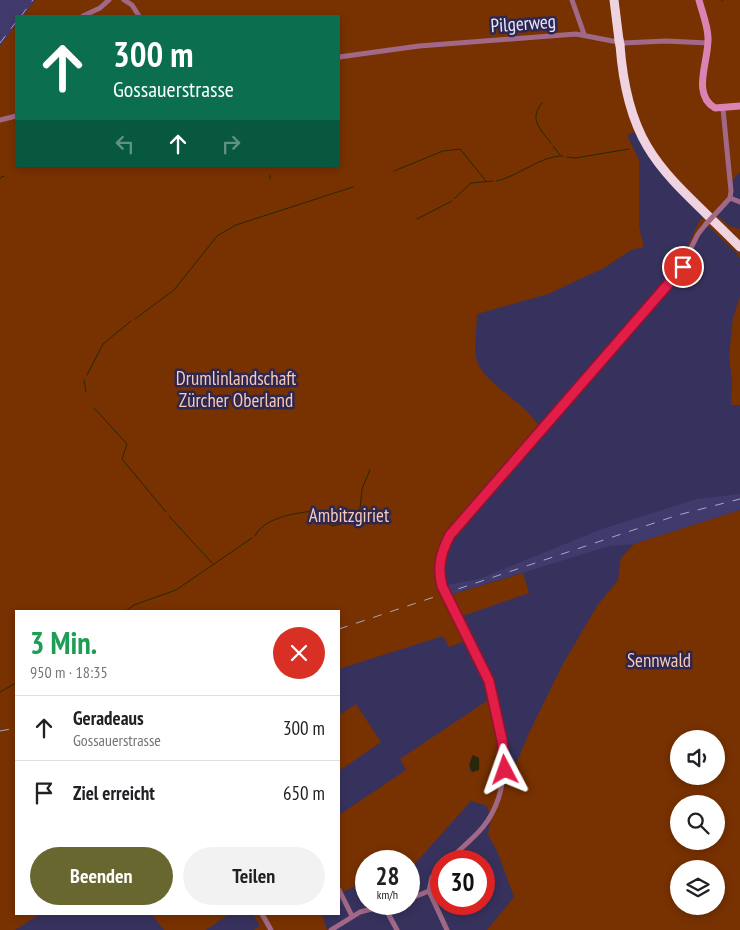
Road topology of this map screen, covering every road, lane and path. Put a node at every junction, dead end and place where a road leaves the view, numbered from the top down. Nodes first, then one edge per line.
1 (109, 0) edge
2 (124, 0) edge
3 (572, 0) edge
4 (614, 0) edge
5 (699, 0) edge
6 (85, 15) edge
7 (138, 15) edge
8 (584, 34) junction
9 (708, 43) junction
10 (340, 57) edge
11 (740, 106) edge
12 (723, 109) junction
13 (15, 116) edge
14 (0, 120) edge
15 (730, 198) junction
16 (740, 202) edge
17 (724, 231) junction
18 (740, 241) edge
19 (740, 247) edge
20 (459, 850) edge
21 (430, 884) edge
22 (428, 891) junction
23 (340, 892) edge
24 (420, 894) edge
25 (263, 915) edge
26 (355, 915) edge
27 (389, 915) edge
28 (352, 916) junction
29 (271, 930) edge
30 (331, 930) edge
31 (397, 930) edge
32 (447, 930) edge

1 - 6 street
2 - 7 street
3 - 8 street
4 - 17 highway
5 - 9 street
8 - 9 street, Pilgerweg
8 - 10 street, Pilgerweg
9 - 12 street
11 - 12 street
12 - 15 street
13 - 14 street
15 - 16 street
15 - 20 street, bridge
17 - 18 highway
17 - 19 highway
21 - 22 street
22 - 24 street
22 - 32 street
23 - 28 street
25 - 29 street
26 - 28 street
27 - 31 street
28 - 30 street

